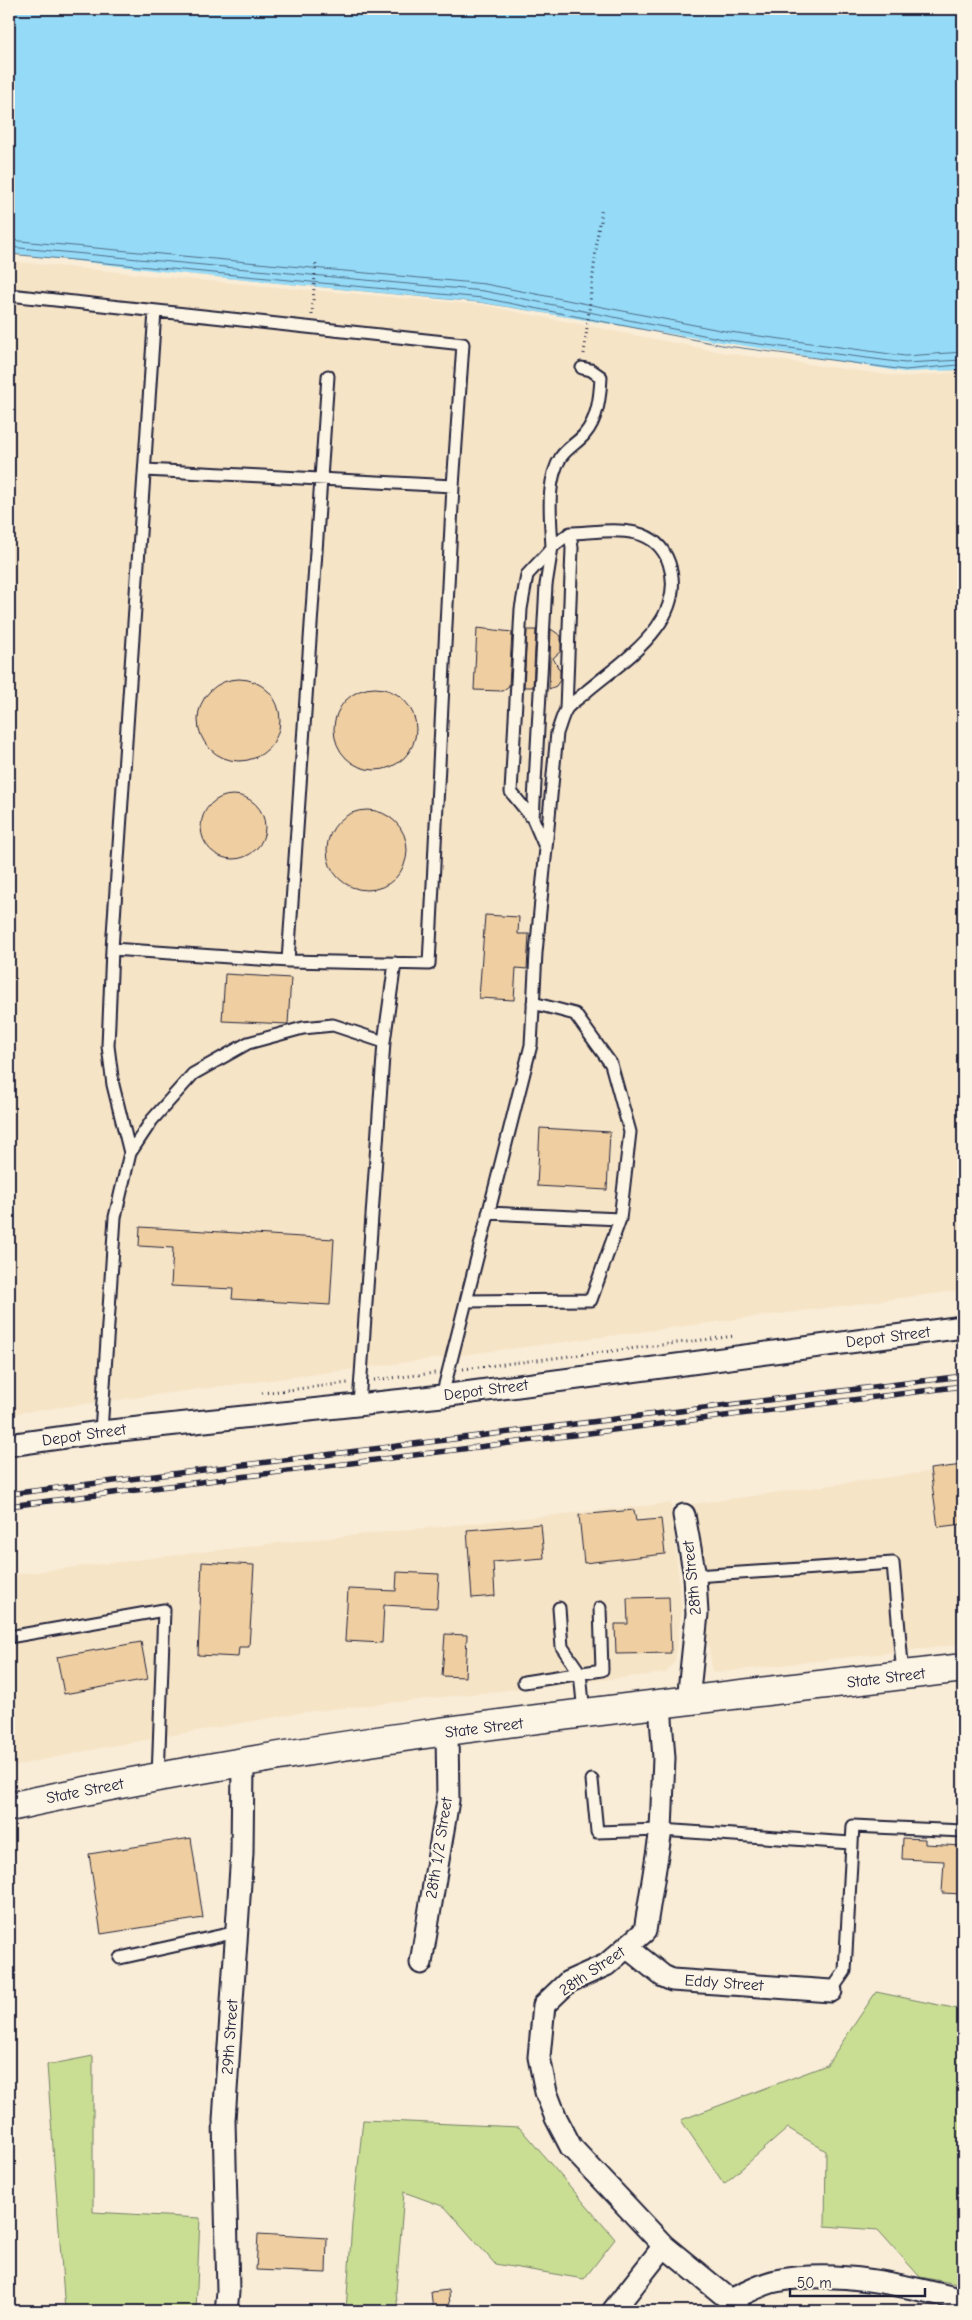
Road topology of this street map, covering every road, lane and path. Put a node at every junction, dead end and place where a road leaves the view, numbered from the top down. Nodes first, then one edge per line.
1 (600, 211) dead end
2 (316, 261) dead end
3 (9, 295) edge
4 (155, 311) junction
5 (311, 329) junction
6 (582, 368) joint
7 (328, 376) dead end
8 (145, 470) junction
9 (322, 479) junction
10 (453, 486) junction
11 (570, 533) junction
12 (552, 548) junction
13 (566, 709) junction
14 (533, 819) junction
15 (546, 850) junction
16 (112, 948) junction
17 (288, 961) junction
18 (395, 963) junction
19 (533, 1003) junction
20 (384, 1042) junction
21 (130, 1153) junction
22 (488, 1213) junction
23 (620, 1219) junction
24 (466, 1301) junction
25 (963, 1327) edge
26 (739, 1335) dead end
27 (448, 1371) junction
28 (360, 1382) junction
29 (255, 1394) dead end
30 (442, 1396) junction
31 (359, 1404) junction
32 (101, 1432) junction
33 (9, 1445) edge
34 (684, 1515) dead end
35 (694, 1576) junction
36 (559, 1608) dead end
37 (600, 1608) dead end
38 (9, 1637) edge
39 (963, 1668) edge
40 (580, 1673) junction
41 (903, 1676) junction
42 (524, 1682) dead end
43 (688, 1701) junction
44 (660, 1705) junction
45 (585, 1715) junction
46 (447, 1732) junction
47 (243, 1764) junction
48 (158, 1778) junction
49 (592, 1780) dead end
50 (9, 1807) edge
51 (661, 1830) junction
52 (963, 1831) edge
53 (851, 1843) junction
54 (237, 1932) junction
55 (628, 1948) junction
56 (120, 1958) dead end
57 (421, 1963) dead end
58 (831, 1991) joint
59 (664, 2246) junction
60 (963, 2300) edge
61 (735, 2306) edge
62 (226, 2311) edge
63 (613, 2311) edge

1 - 6 path
2 - 5 path
3 - 4 lane
4 - 5 lane
4 - 8 lane
5 - 10 lane
6 - 12 lane
7 - 9 lane
8 - 9 lane
8 - 16 lane
9 - 10 lane
9 - 17 lane
10 - 18 lane
11 - 12 lane
11 - 13 lane
11 - 13 lane
12 - 14 lane
12 - 14 lane
13 - 15 lane
14 - 15 lane
15 - 19 lane
16 - 17 lane
16 - 21 lane
17 - 18 lane
18 - 20 lane
19 - 22 lane
19 - 23 lane
20 - 21 lane
20 - 28 lane
21 - 32 lane
22 - 23 lane
22 - 24 lane
23 - 24 lane
24 - 27 lane
25 - 30 street, Depot Street
26 - 27 path
27 - 28 path
27 - 30 lane
28 - 29 path
28 - 31 lane
30 - 31 street, Depot Street
31 - 32 street, Depot Street
32 - 33 street, Depot Street
34 - 35 street, 28th Street
35 - 41 lane
35 - 43 street, 28th Street
36 - 40 lane
37 - 40 lane
38 - 48 lane
39 - 41 main road, State Street
40 - 42 lane
40 - 45 lane
41 - 43 main road, State Street
43 - 44 main road, State Street
44 - 45 main road, State Street
44 - 51 street, 28th Street
45 - 46 main road, State Street
46 - 47 main road, State Street
46 - 57 street, 28th 1/2 Street
47 - 48 main road, State Street
47 - 54 street, 29th Street
48 - 50 main road, State Street
49 - 51 lane
51 - 53 lane
51 - 55 street, 28th Street
52 - 53 lane
53 - 58 lane
54 - 56 lane
54 - 62 street, 29th Street
55 - 58 street, Eddy Street
55 - 59 street, 28th Street
59 - 61 street, 28th Street
59 - 63 street
60 - 61 street

